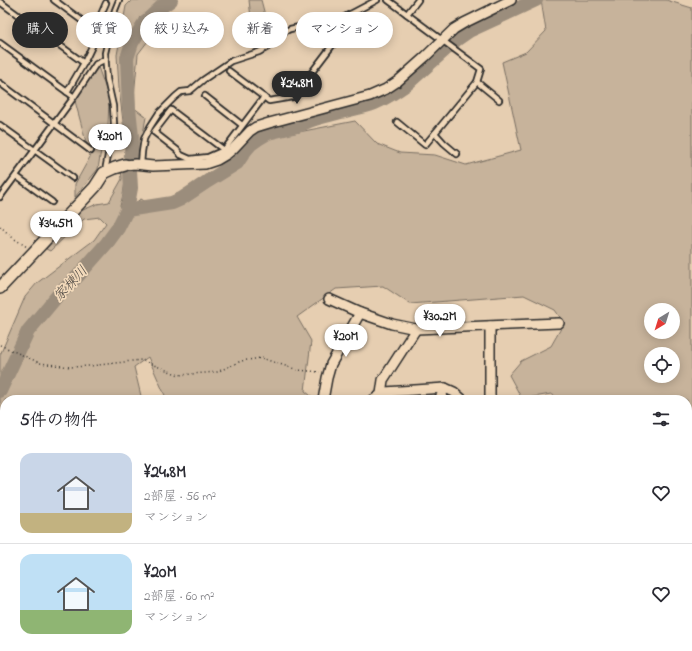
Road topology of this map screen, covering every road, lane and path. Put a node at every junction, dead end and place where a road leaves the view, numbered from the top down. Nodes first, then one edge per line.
1 (54, 0) edge
2 (120, 0) edge
3 (377, 0) edge
4 (388, 0) edge
5 (418, 0) edge
6 (511, 0) edge
7 (0, 2) edge
8 (106, 3) dead end
9 (102, 12) edge
10 (354, 12) edge
11 (407, 14) junction
12 (76, 16) edge
13 (296, 28) edge
14 (443, 40) junction
15 (0, 43) edge
16 (91, 48) edge
17 (330, 48) edge
18 (106, 59) junction
19 (84, 63) junction
20 (229, 71) dead end
21 (477, 82) junction
22 (0, 83) edge
23 (67, 92) junction
24 (205, 96) dead end
25 (74, 97) junction
26 (264, 97) junction
27 (499, 100) dead end
28 (397, 122) dead end
29 (55, 123) junction
30 (0, 125) edge
31 (242, 125) junction
32 (434, 133) junction
33 (34, 150) junction
34 (224, 150) junction
35 (91, 151) dead end
36 (456, 154) dead end
37 (134, 165) junction
38 (104, 173) junction
39 (16, 176) junction
40 (74, 178) dead end
41 (0, 197) edge
42 (52, 202) dead end
43 (0, 226) edge
44 (34, 252) junction
45 (0, 288) edge
46 (329, 299) dead end
47 (360, 313) junction
48 (559, 323) dead end
49 (490, 326) junction
50 (416, 328) junction
51 (0, 345) edge
52 (324, 373) dead end
53 (445, 388) junction
54 (381, 394) joint
55 (324, 395) edge
56 (442, 395) edge
57 (457, 395) edge
58 (490, 395) edge

1 - 12 lane
2 - 18 lane
3 - 10 lane
4 - 11 lane
5 - 11 lane
6 - 14 street
7 - 19 lane
8 - 9 lane
11 - 14 lane
13 - 37 lane
14 - 21 lane
14 - 37 street
15 - 23 lane
16 - 19 lane
17 - 26 lane
18 - 25 lane
18 - 38 lane
19 - 23 lane
20 - 26 lane
21 - 27 lane
21 - 32 lane
22 - 29 lane
23 - 25 lane
24 - 31 lane
25 - 29 lane
26 - 31 lane
28 - 32 lane
29 - 33 lane
29 - 35 lane
30 - 33 lane
31 - 34 lane
32 - 36 lane
33 - 39 lane
33 - 40 lane
34 - 34 lane
37 - 38 street
38 - 44 street
39 - 41 lane
39 - 42 lane
43 - 44 path
44 - 45 street
46 - 47 street
47 - 50 street
47 - 55 street
48 - 49 street
49 - 50 street
49 - 58 street
50 - 54 street
51 - 52 path
53 - 54 street
53 - 56 street
53 - 57 street

